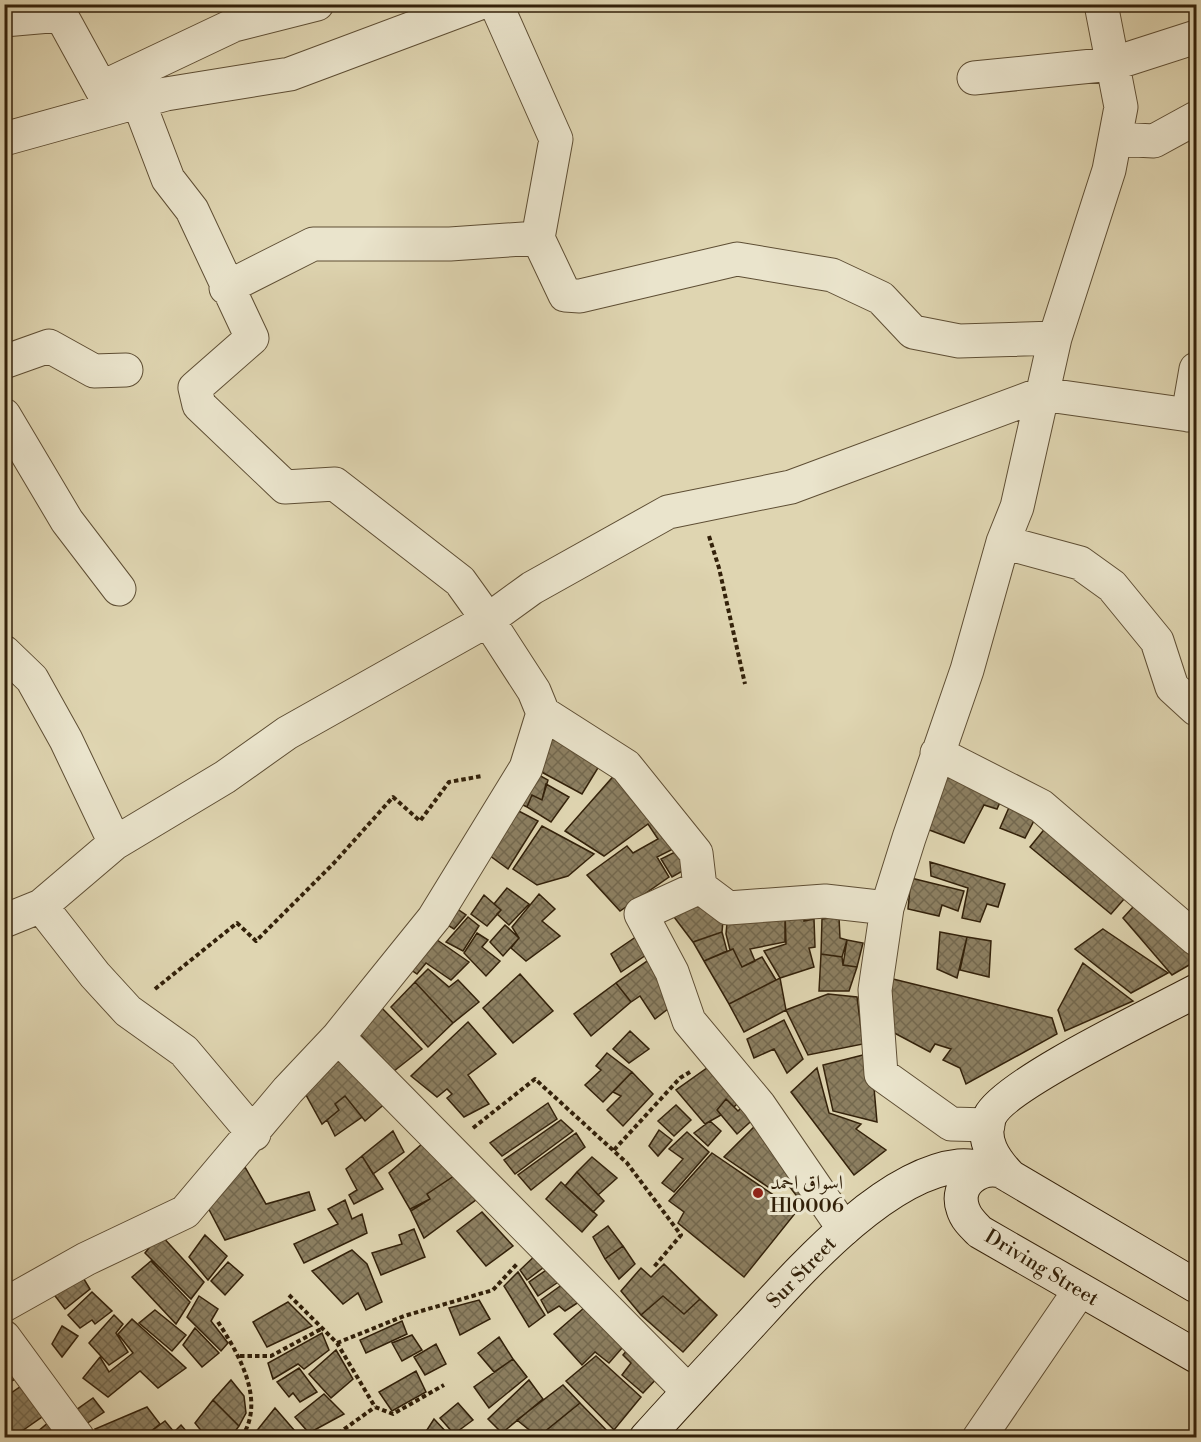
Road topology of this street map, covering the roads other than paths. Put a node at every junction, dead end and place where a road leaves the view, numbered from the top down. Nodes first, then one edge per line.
1 (477, 4) edge
2 (496, 4) edge
3 (1101, 4) edge
4 (298, 7) edge
5 (4, 20) edge
6 (1197, 37) edge
7 (1112, 64) junction
8 (974, 78) dead end
9 (118, 100) junction
10 (1197, 118) edge
11 (4, 139) edge
12 (1115, 139) junction
13 (538, 238) junction
14 (226, 288) junction
15 (1055, 338) junction
16 (4, 362) edge
17 (1197, 369) edge
18 (126, 370) dead end
19 (1041, 394) junction
20 (4, 415) edge
21 (1192, 416) edge
22 (1003, 542) junction
23 (119, 589) dead end
24 (488, 620) junction
25 (4, 652) edge
26 (1197, 709) edge
27 (543, 713) junction
28 (937, 753) junction
29 (115, 843) junction
30 (700, 887) junction
31 (41, 906) junction
32 (887, 908) junction
33 (4, 921) edge
34 (1197, 939) edge
35 (1197, 991) edge
36 (338, 1036) junction
37 (988, 1125) junction
38 (254, 1134) junction
39 (1002, 1173) junction
40 (844, 1229) junction
41 (1197, 1286) edge
42 (1080, 1290) junction
43 (4, 1305) edge
44 (4, 1337) edge
45 (1197, 1356) edge
46 (688, 1391) junction
47 (78, 1437) edge
48 (646, 1437) edge
49 (979, 1437) edge

1 - 9 street
2 - 13 street
3 - 7 street
4 - 9 street
5 - 9 street
6 - 7 street
7 - 8 street
7 - 12 street
9 - 11 street
9 - 14 street
10 - 12 street
12 - 15 street
13 - 14 street
13 - 15 street
14 - 24 street
15 - 19 street
16 - 18 street
17 - 21 street
19 - 21 street
19 - 22 street
19 - 24 street
20 - 23 street
22 - 26 street
22 - 28 street
24 - 27 street
24 - 29 street
25 - 29 street
27 - 30 street
27 - 36 street
28 - 32 street
28 - 34 street
29 - 31 street
30 - 32 street
30 - 40 street
31 - 33 street
31 - 38 street
32 - 37 street
35 - 37 street
36 - 38 street
36 - 46 street
37 - 39 street
38 - 43 street
39 - 40 street, Sur Street
39 - 41 street
39 - 42 street, Driving Street
40 - 46 street, Sur Street
42 - 45 street, Driving Street
42 - 49 street
44 - 47 street
46 - 48 street, Sur Street

